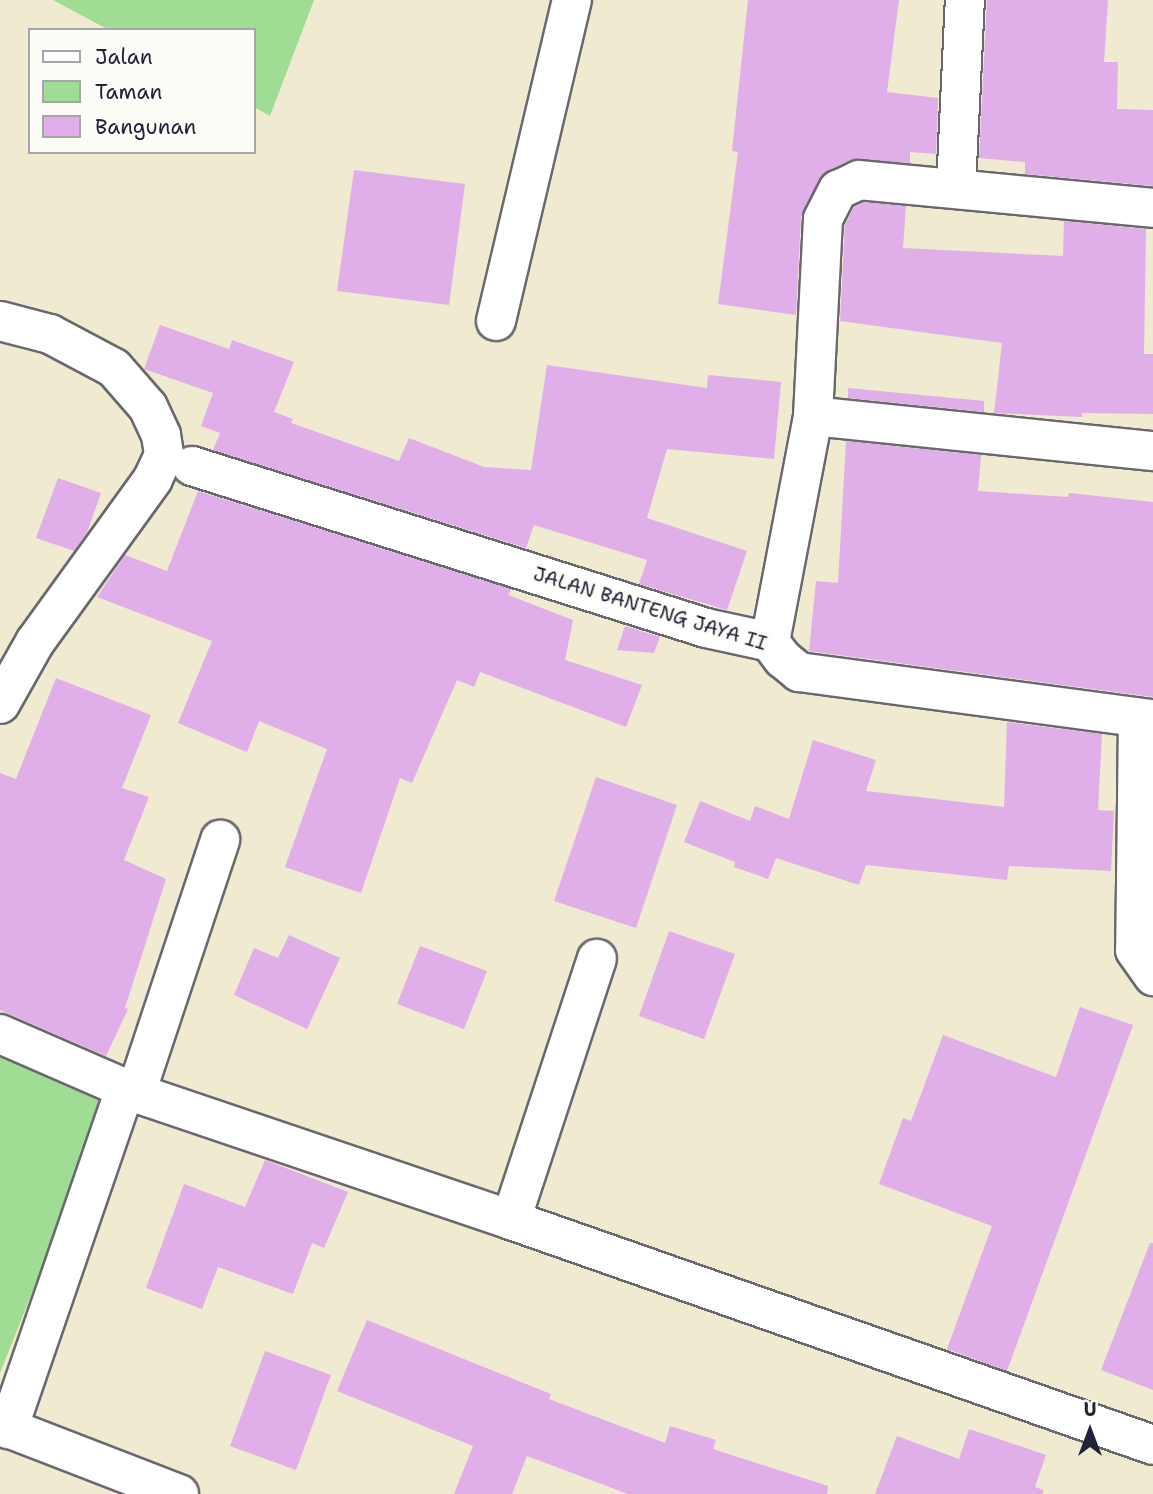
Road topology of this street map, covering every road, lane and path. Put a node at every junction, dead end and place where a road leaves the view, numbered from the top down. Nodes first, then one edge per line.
1 (572, 0) edge
2 (965, 0) edge
3 (956, 188) junction
4 (1153, 208) edge
5 (0, 320) edge
6 (496, 321) dead end
7 (813, 416) junction
8 (1153, 451) edge
9 (192, 466) dead end
10 (770, 642) junction
11 (0, 704) edge
12 (1146, 718) edge
13 (220, 840) dead end
14 (597, 959) dead end
15 (1153, 976) edge
16 (0, 1034) edge
17 (131, 1091) junction
18 (511, 1220) junction
19 (4, 1427) edge
20 (1153, 1445) edge
21 (179, 1494) edge

1 - 6 street
2 - 3 street
3 - 4 street
3 - 7 street
5 - 11 street
7 - 8 street
7 - 10 street
9 - 10 street, JALAN BANTENG JAYA II
10 - 12 street, JALAN BANTENG JAYA II
12 - 15 street
13 - 17 street
14 - 18 street
16 - 17 street
17 - 18 street
17 - 19 street
18 - 20 street
19 - 21 street

